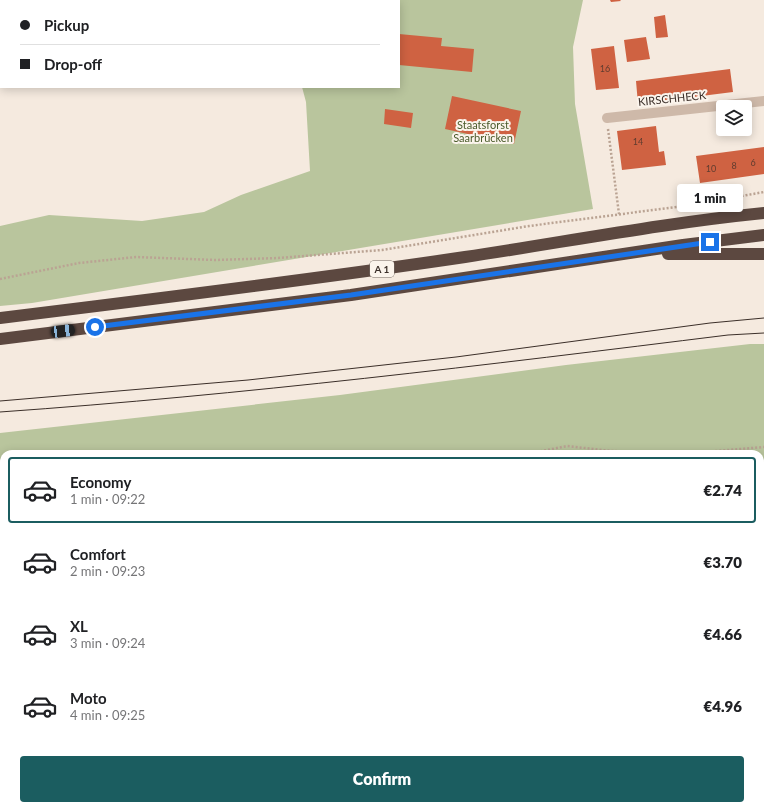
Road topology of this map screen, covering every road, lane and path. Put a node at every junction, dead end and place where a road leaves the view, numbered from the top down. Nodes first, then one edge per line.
1 (764, 101) edge
2 (607, 118) joint
3 (764, 192) edge
4 (764, 213) edge
5 (619, 214) junction
6 (764, 235) edge
7 (764, 254) edge
8 (609, 256) junction
9 (0, 279) edge
10 (0, 318) edge
11 (0, 339) edge
12 (764, 447) edge
13 (547, 450) edge
14 (602, 450) edge
15 (729, 450) edge

1 - 2 street, KIRSCHHECK
2 - 5 path
3 - 5 path
4 - 10 highway, A 1
5 - 9 path
6 - 8 highway, A 1
7 - 8 highway
8 - 11 highway, A 1
12 - 15 path
13 - 14 path

